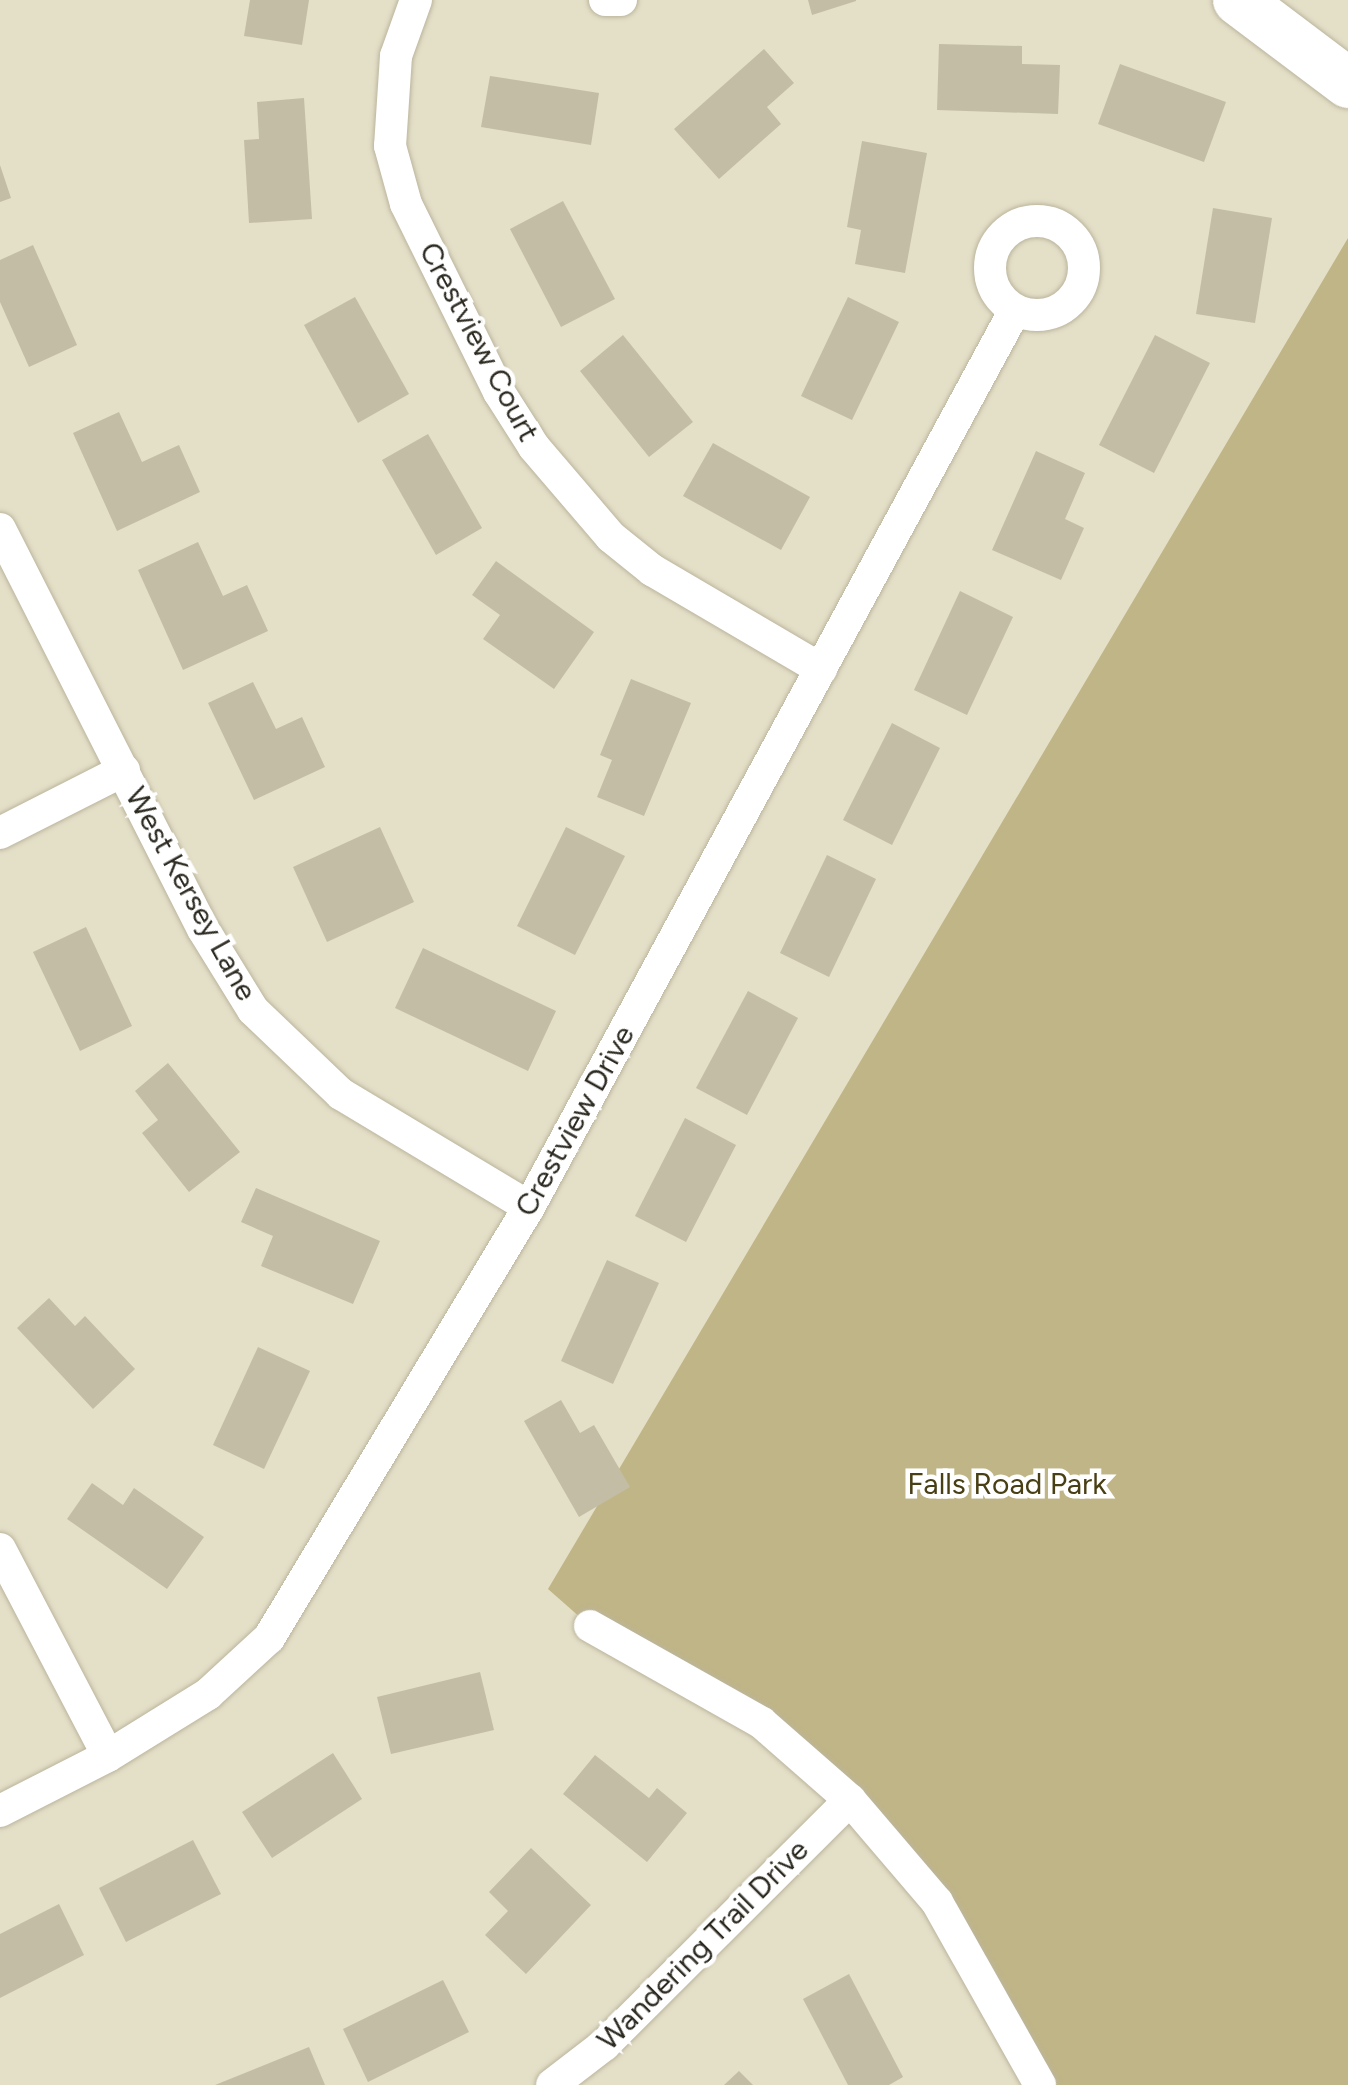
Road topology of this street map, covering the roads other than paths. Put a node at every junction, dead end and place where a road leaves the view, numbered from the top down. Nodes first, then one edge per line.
1 (416, 0) edge
2 (605, 0) edge
3 (621, 0) edge
4 (1238, 0) edge
5 (1348, 83) edge
6 (1016, 310) dead end
7 (0, 529) edge
8 (822, 670) junction
9 (124, 770) junction
10 (0, 833) edge
11 (528, 1207) junction
12 (0, 1549) edge
13 (590, 1626) dead end
14 (108, 1756) junction
15 (850, 1800) junction
16 (0, 1811) edge
17 (552, 2085) edge
18 (1040, 2085) edge

1 - 8 street, Crestview Court
2 - 3 street
4 - 5 main road
6 - 8 street, Crestview Drive
7 - 9 street, West Kersey Lane
8 - 11 street, Crestview Drive
9 - 10 street
9 - 11 street, West Kersey Lane
11 - 14 street, Crestview Drive
12 - 14 street
13 - 15 street
14 - 16 street, Crestview Drive
15 - 17 street, Wandering Trail Drive
15 - 18 street

